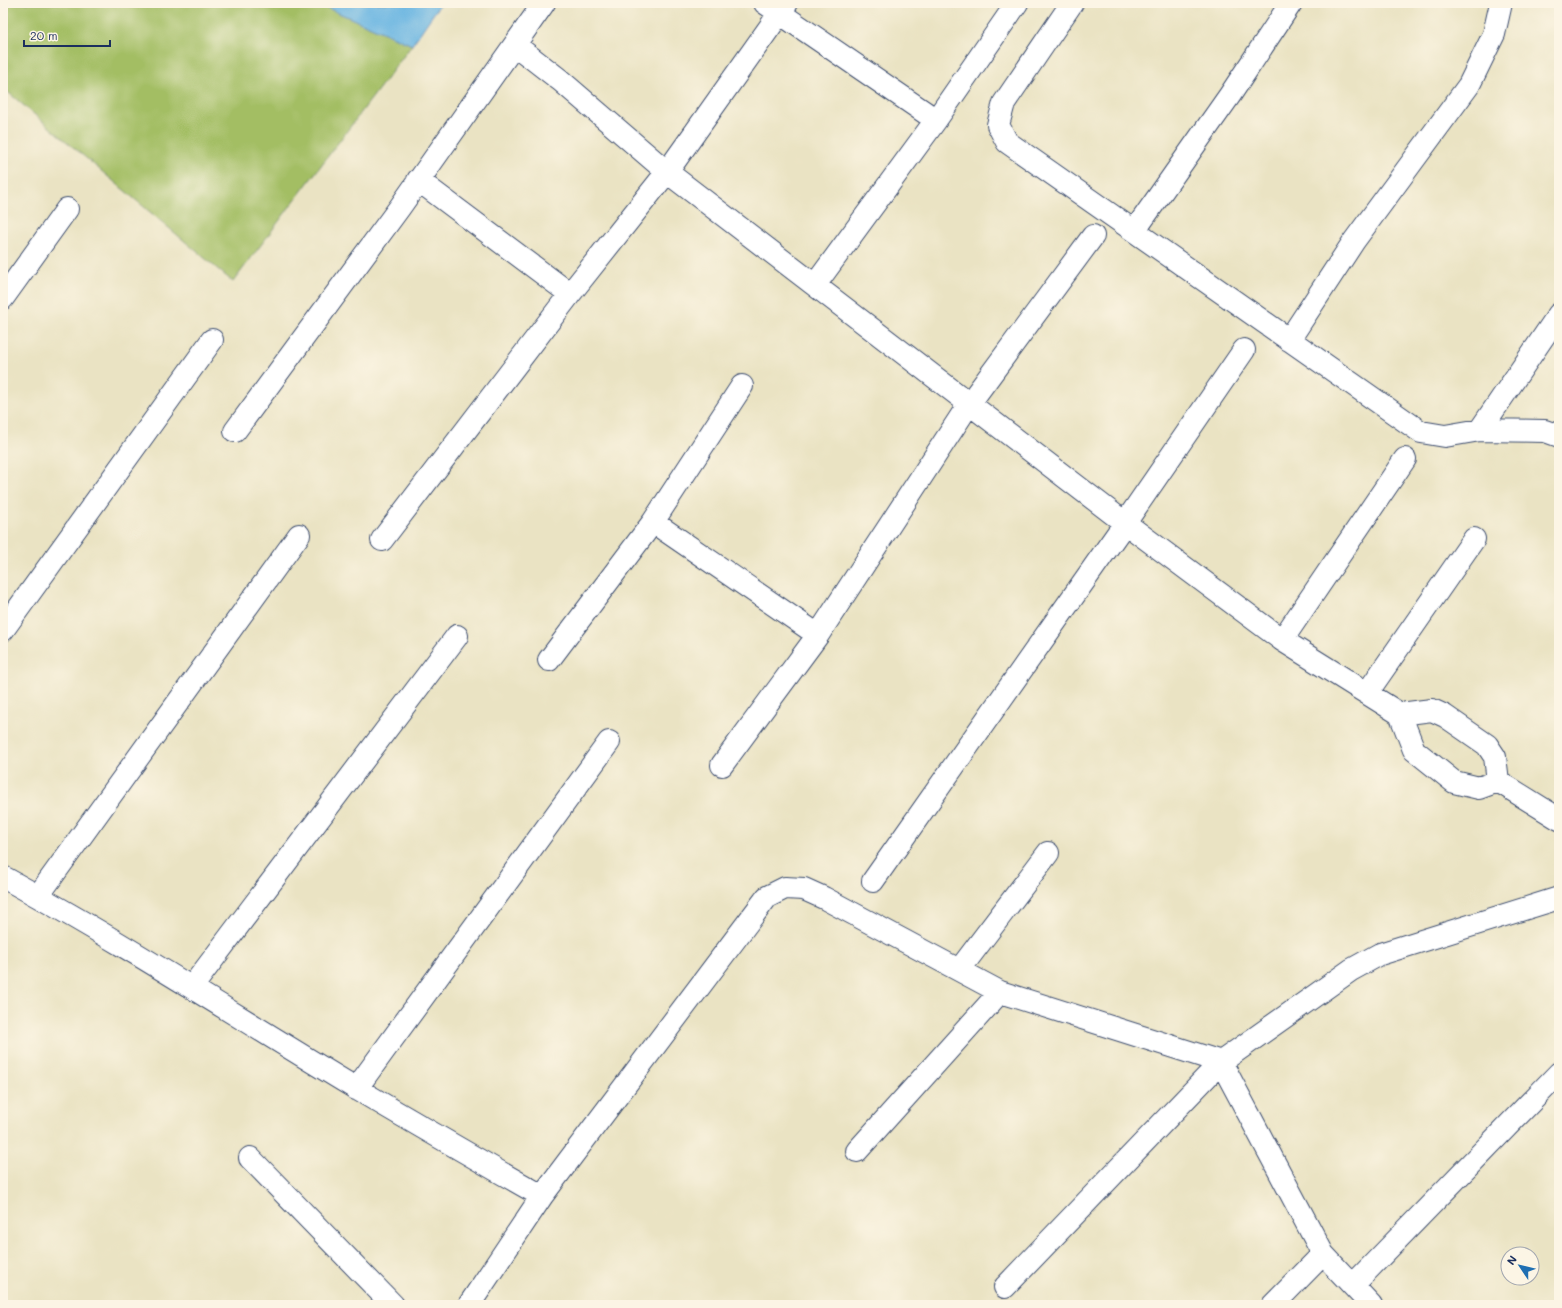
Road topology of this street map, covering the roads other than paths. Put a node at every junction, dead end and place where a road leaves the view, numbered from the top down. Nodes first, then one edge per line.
1 (544, 3) edge
2 (1017, 3) edge
3 (1072, 3) edge
4 (1291, 3) edge
5 (1501, 3) edge
6 (778, 6) edge
7 (515, 44) junction
8 (936, 120) junction
9 (667, 172) junction
10 (418, 180) junction
11 (67, 209) dead end
12 (1135, 230) junction
13 (1093, 236) dead end
14 (815, 285) junction
15 (570, 294) junction
16 (3, 298) edge
17 (1559, 314) edge
18 (212, 340) dead end
19 (1289, 340) junction
20 (1244, 350) dead end
21 (742, 386) dead end
22 (969, 404) junction
23 (1480, 430) junction
24 (235, 431) dead end
25 (1559, 436) edge
26 (1405, 459) dead end
27 (653, 522) junction
28 (1125, 523) junction
29 (300, 535) dead end
30 (1474, 539) dead end
31 (382, 540) dead end
32 (3, 630) edge
33 (818, 635) junction
34 (457, 636) dead end
35 (1282, 640) junction
36 (549, 660) dead end
37 (1367, 693) junction
38 (1400, 714) junction
39 (609, 742) dead end
40 (722, 765) dead end
41 (1498, 781) junction
42 (1559, 819) edge
43 (1048, 853) dead end
44 (3, 877) edge
45 (873, 881) dead end
46 (38, 896) junction
47 (1559, 898) edge
48 (960, 969) junction
49 (192, 987) junction
50 (1000, 992) junction
51 (1221, 1062) junction
52 (1559, 1072) edge
53 (356, 1089) junction
54 (857, 1151) dead end
55 (250, 1158) dead end
56 (542, 1196) junction
57 (1323, 1254) junction
58 (1353, 1285) junction
59 (1005, 1288) dead end
60 (393, 1305) edge
61 (469, 1305) edge
62 (1273, 1305) edge
63 (1371, 1305) edge

1 - 7 street
2 - 8 street
3 - 12 street
4 - 12 street
5 - 19 street
6 - 8 street
6 - 9 street
7 - 9 street
7 - 10 street
8 - 14 street
9 - 14 street
9 - 15 street
10 - 15 street
10 - 24 street
11 - 16 street
12 - 19 street
13 - 22 street
14 - 22 street
15 - 31 street
17 - 23 street
18 - 32 street
19 - 23 street
20 - 28 street
21 - 27 street
22 - 28 street
22 - 33 street
23 - 25 street
26 - 35 street
27 - 33 street
27 - 36 street
28 - 35 street
28 - 45 street
29 - 46 street
30 - 37 street
33 - 40 street
34 - 49 street
35 - 37 street
37 - 38 street
38 - 41 street
38 - 41 street
39 - 53 street
41 - 42 street
43 - 48 street
44 - 46 street
46 - 49 street
47 - 51 street
48 - 50 street
48 - 56 street
49 - 53 street
50 - 51 street
50 - 54 street
51 - 57 street
51 - 59 street
52 - 58 street
53 - 56 street
55 - 60 street
56 - 61 street
57 - 58 street
57 - 62 street
58 - 63 street

